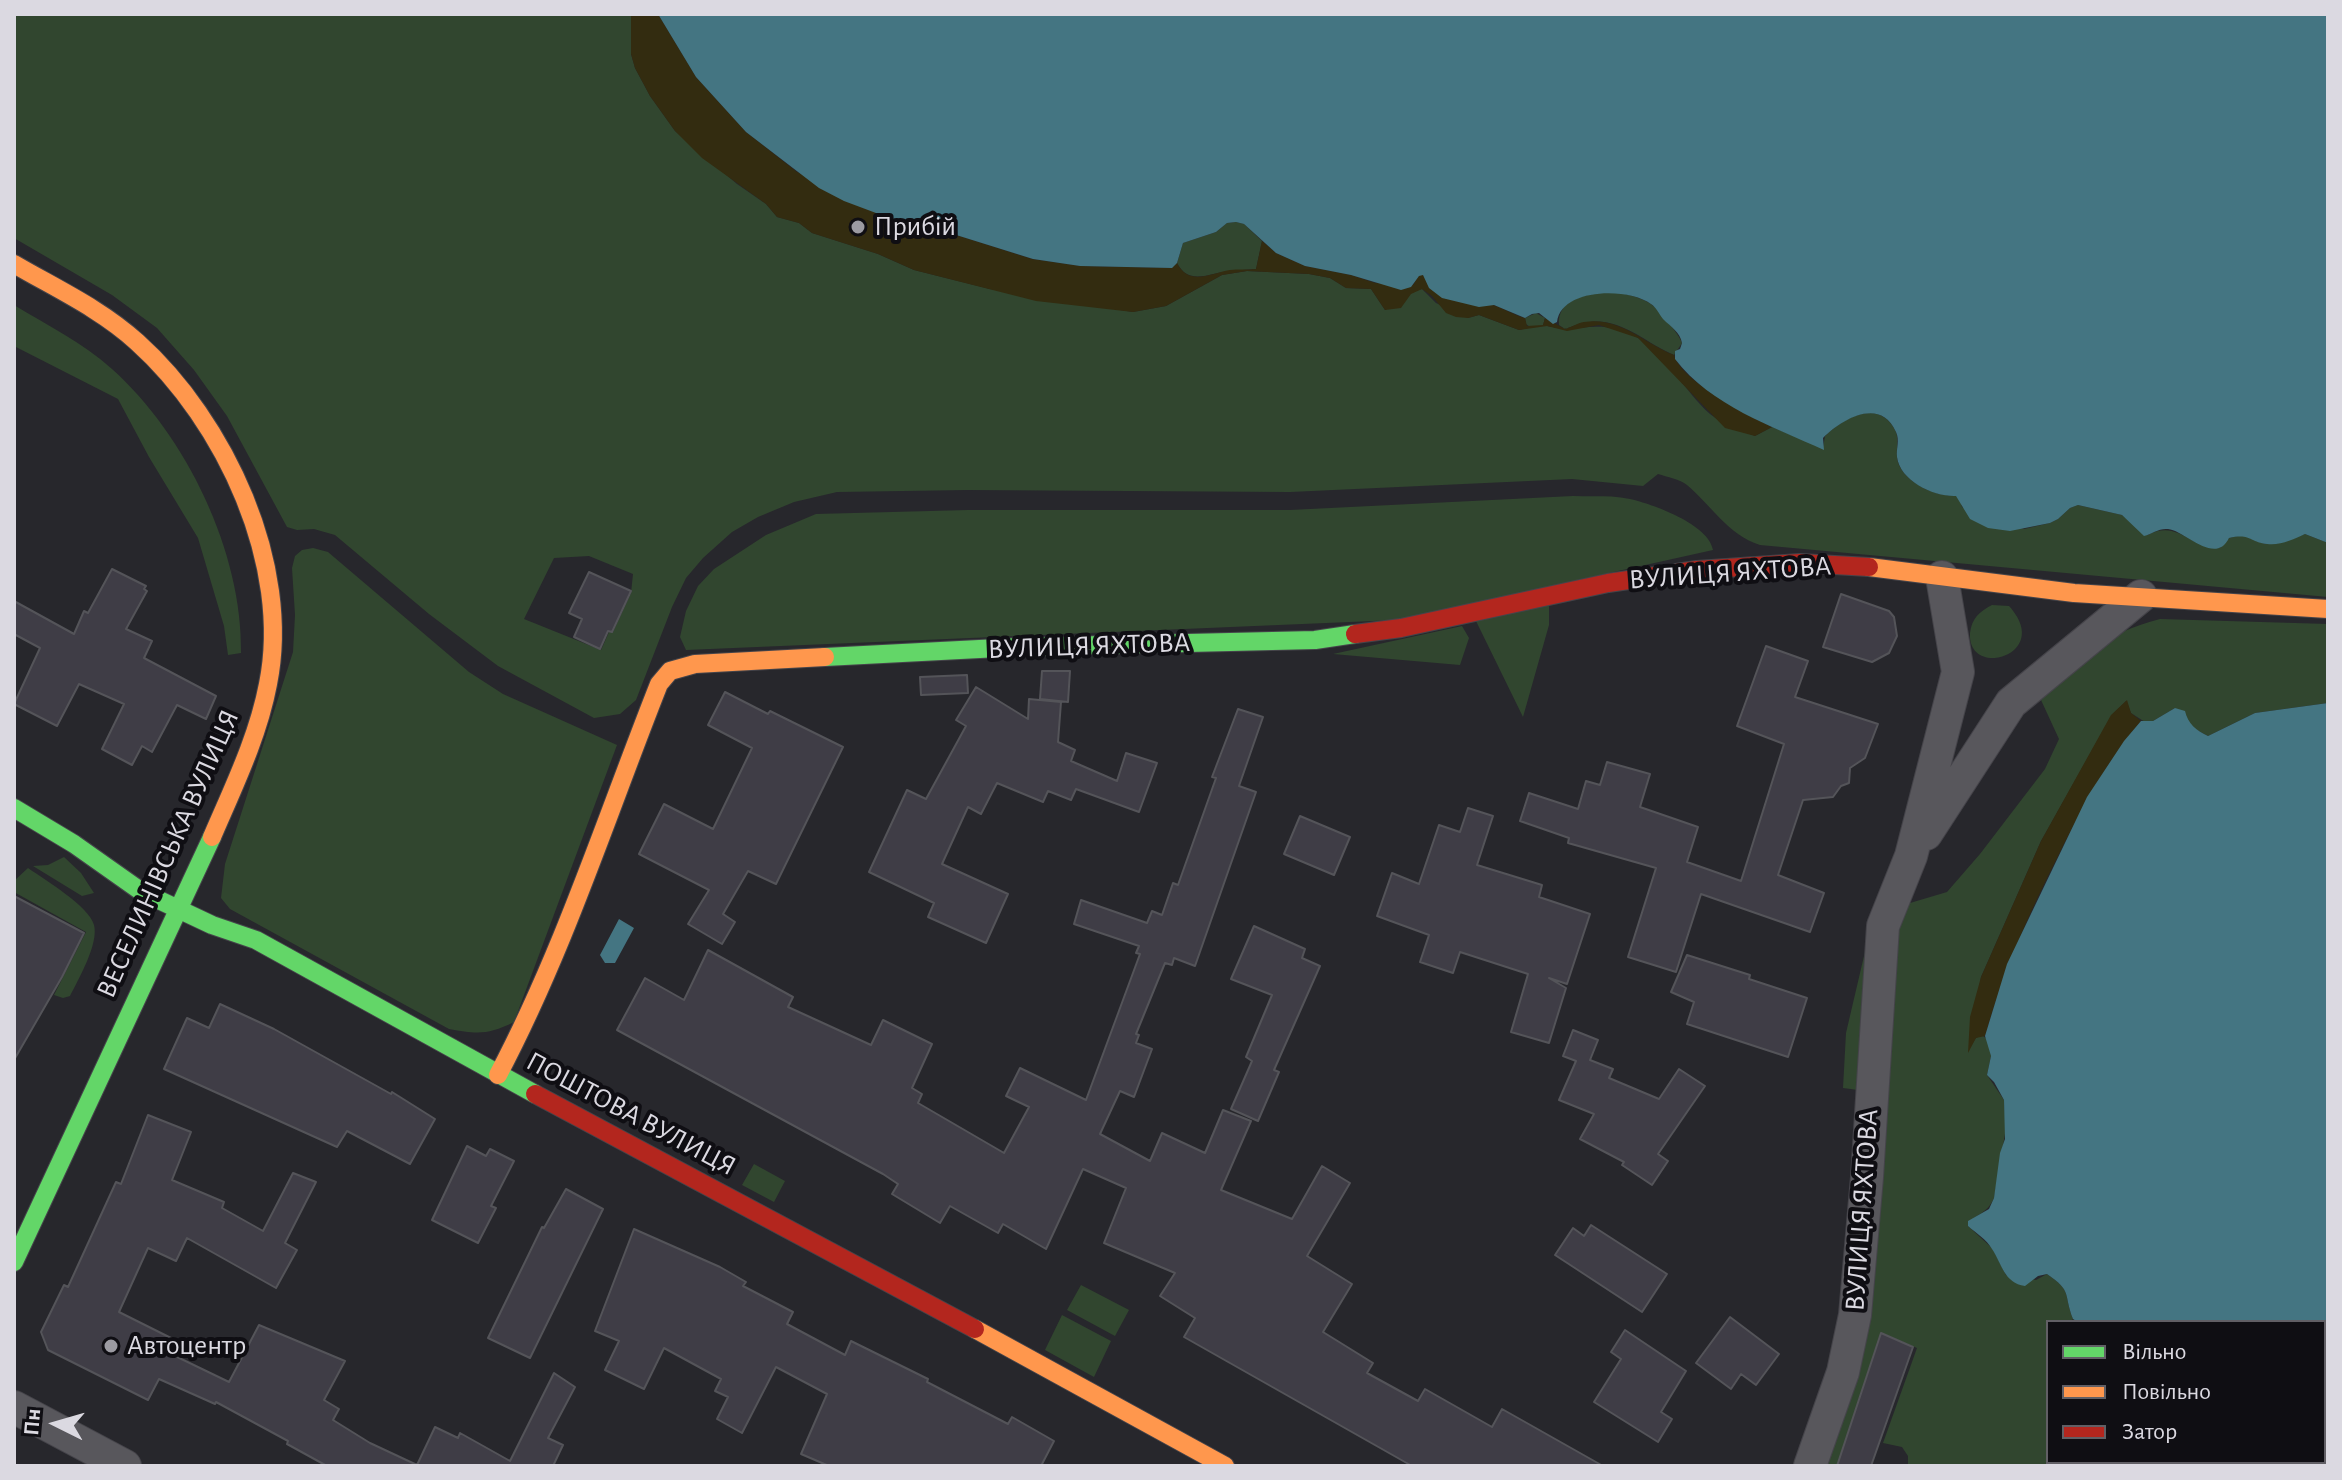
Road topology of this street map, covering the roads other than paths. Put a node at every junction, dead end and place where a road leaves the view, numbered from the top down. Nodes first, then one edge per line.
1 (14, 264) edge
2 (1942, 577) junction
3 (2141, 596) junction
4 (2328, 609) edge
5 (14, 808) edge
6 (1911, 856) junction
7 (179, 911) junction
8 (498, 1075) junction
9 (14, 1262) edge
10 (14, 1407) edge
11 (125, 1466) edge
12 (1225, 1466) edge
13 (1810, 1466) edge

1 - 7 main road, ВЕСЕЛИНІВСЬКА ВУЛИЦЯ
2 - 3 main road, ВУЛИЦЯ ЯХТОВА
2 - 6 street, ВУЛИЦЯ ЯХТОВА
2 - 8 main road, ВУЛИЦЯ ЯХТОВА
3 - 4 main road, ВУЛИЦЯ ЯХТОВА
3 - 6 street
5 - 7 main road, ПОШТОВА ВУЛИЦЯ
6 - 13 street, ВУЛИЦЯ ЯХТОВА
7 - 8 main road, ПОШТОВА ВУЛИЦЯ
7 - 9 main road, ВЕСЕЛИНІВСЬКА ВУЛИЦЯ
8 - 12 main road, ПОШТОВА ВУЛИЦЯ
10 - 11 street

